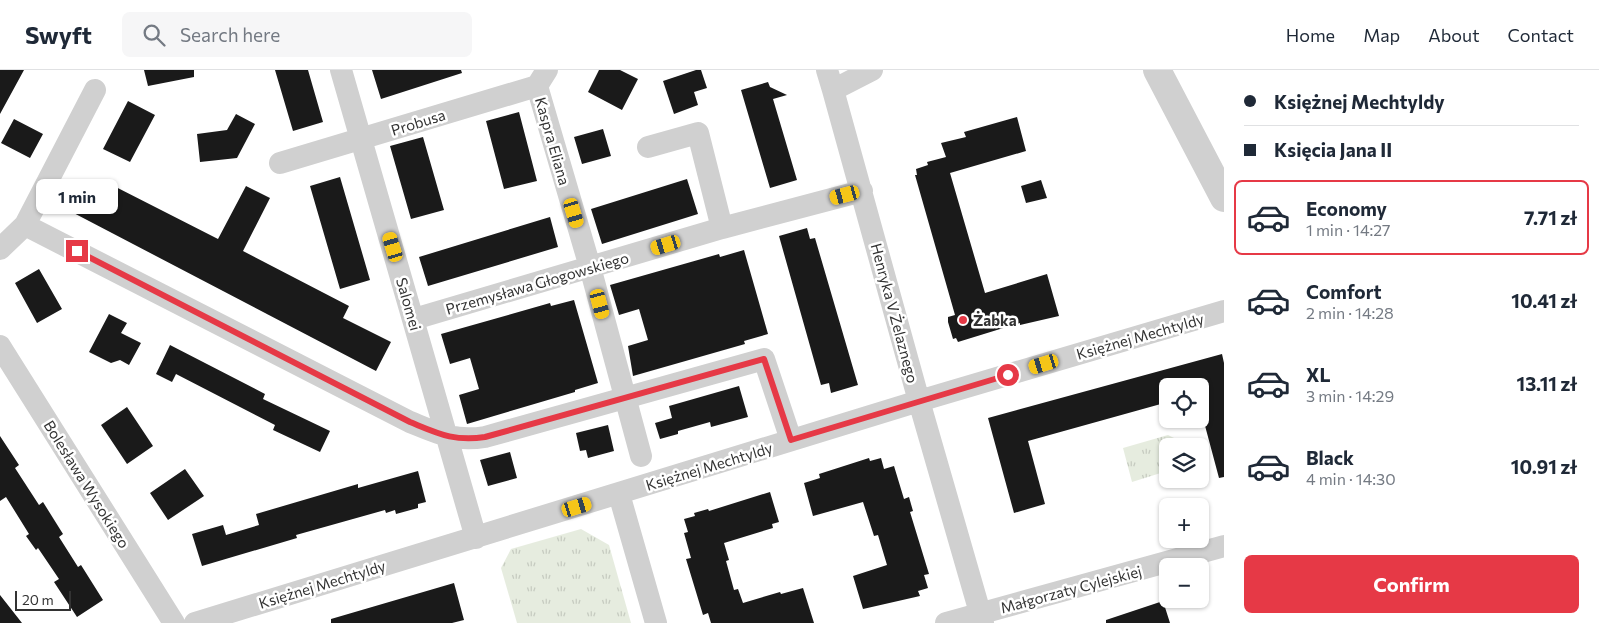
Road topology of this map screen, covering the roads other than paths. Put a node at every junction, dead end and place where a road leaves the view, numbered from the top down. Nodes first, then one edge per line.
1 (342, 70) edge
2 (872, 70) edge
3 (1157, 70) edge
4 (542, 78) edge
5 (830, 80) edge
6 (95, 90) dead end
7 (361, 139) junction
8 (648, 147) dead end
9 (280, 162) dead end
10 (862, 191) junction
11 (1224, 198) edge
12 (24, 224) junction
13 (722, 228) junction
14 (0, 249) edge
15 (590, 267) junction
16 (1224, 311) edge
17 (414, 319) junction
18 (0, 346) edge
19 (625, 398) junction
20 (919, 401) junction
21 (449, 438) junction
22 (791, 440) junction
23 (641, 456) dead end
24 (619, 494) junction
25 (476, 538) junction
26 (1224, 546) edge
27 (982, 618) edge
28 (174, 623) edge
29 (196, 623) edge
30 (656, 623) edge
31 (946, 623) edge

1 - 7 street, Salomei
2 - 5 street
3 - 11 street
4 - 7 street, Probusa
4 - 15 street, Kaspra Eliana
5 - 10 street, Henryka V Żelaznego
6 - 12 street
7 - 9 street, Probusa
7 - 17 street, Salomei
8 - 13 street
10 - 13 street, Przemysława Głogowskiego
10 - 20 street, Henryka V Żelaznego
12 - 14 street
12 - 21 street
13 - 15 street, Przemysława Głogowskiego
15 - 17 street, Przemysława Głogowskiego
15 - 19 street, Kaspra Eliana
16 - 20 street, Księżnej Mechtyldy
17 - 21 street, Salomei
18 - 28 street, Bolesława Wysokiego
19 - 21 street
19 - 22 street
19 - 23 street, Kaspra Eliana
20 - 22 street, Księżnej Mechtyldy
20 - 27 street, Henryka V Żelaznego
21 - 25 street, Salomei
22 - 24 street, Księżnej Mechtyldy
24 - 25 street, Księżnej Mechtyldy
24 - 30 street
25 - 29 street, Księżnej Mechtyldy
26 - 27 street, Małgorzaty Cylejskiej
27 - 31 street, Małgorzaty Cylejskiej

